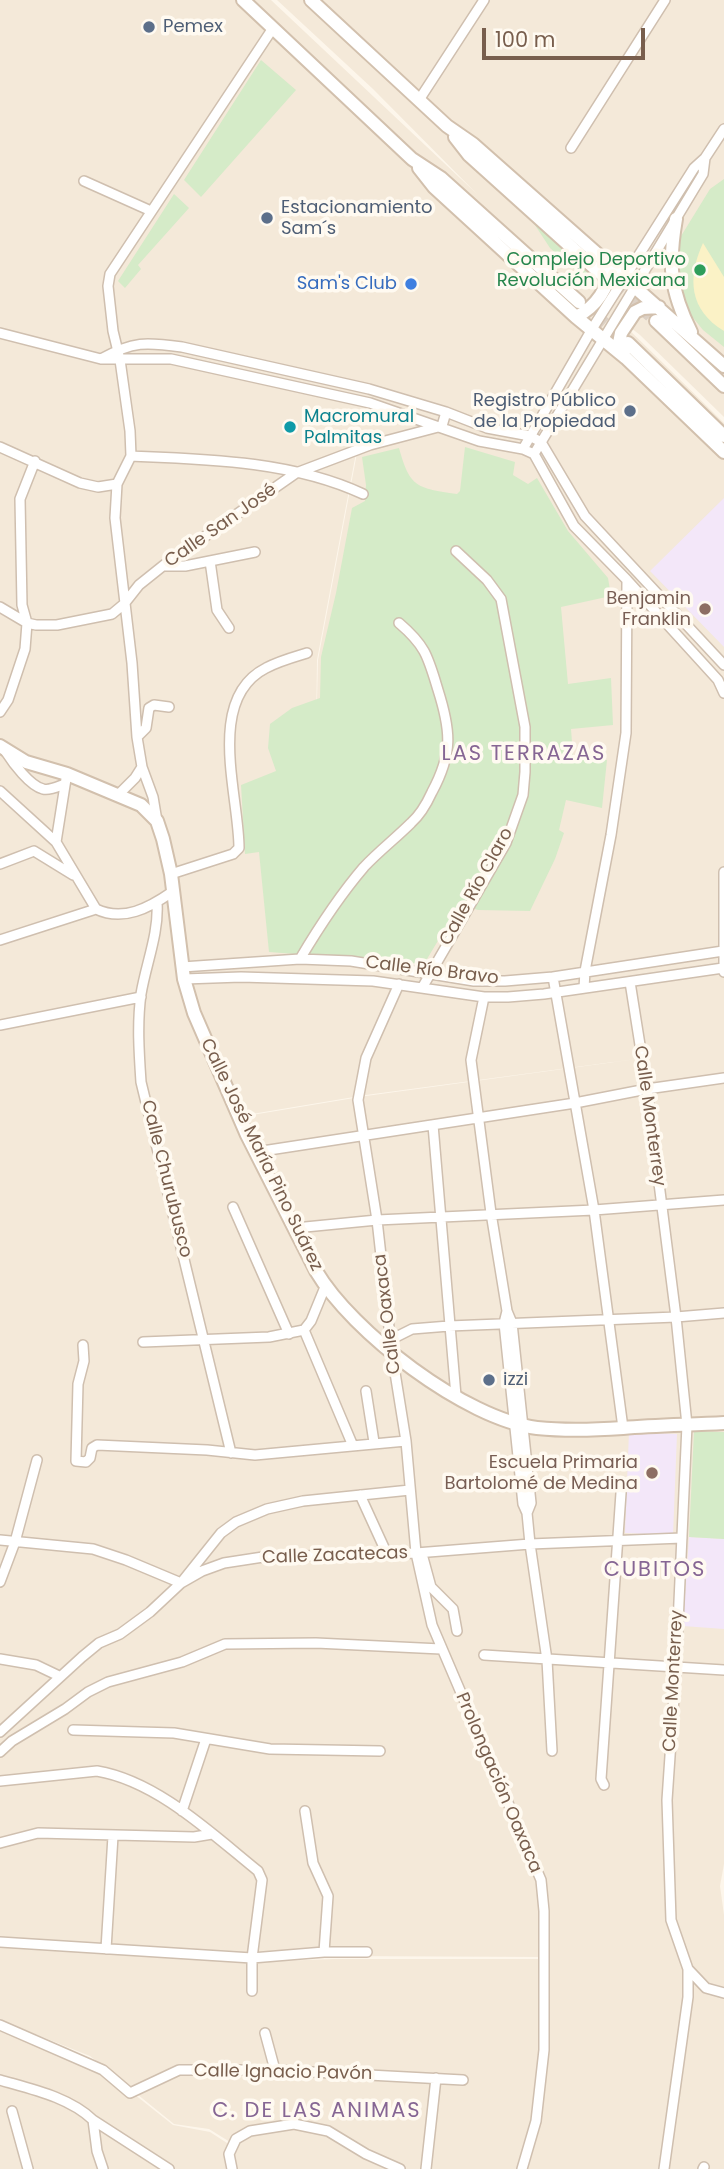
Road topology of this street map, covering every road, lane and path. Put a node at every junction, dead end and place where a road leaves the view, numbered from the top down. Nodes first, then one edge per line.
1 (243, 0) edge
2 (311, 0) edge
3 (484, 0) edge
4 (665, 0) edge
5 (273, 28) junction
6 (419, 100) junction
7 (724, 129) edge
8 (571, 148) dead end
9 (705, 158) junction
10 (412, 159) junction
11 (84, 181) dead end
12 (151, 211) junction
13 (676, 219) junction
14 (605, 269) junction
15 (624, 278) junction
16 (635, 286) junction
17 (579, 302) tunnel mouth
18 (659, 307) junction
19 (576, 317) junction
20 (656, 321) tunnel mouth
21 (592, 329) junction
22 (0, 333) edge
23 (694, 338) junction
24 (603, 339) junction
25 (628, 343) tunnel mouth
26 (118, 349) junction
27 (101, 359) junction
28 (626, 359) junction
29 (120, 360) junction
30 (724, 366) edge
31 (724, 386) edge
32 (446, 412) junction
33 (442, 426) junction
34 (530, 436) junction
35 (724, 436) edge
36 (541, 442) junction
37 (0, 447) edge
38 (523, 449) junction
39 (724, 452) edge
40 (534, 454) junction
41 (131, 456) junction
42 (35, 461) junction
43 (296, 473) junction
44 (117, 484) junction
45 (363, 494) dead end
46 (456, 551) dead end
47 (256, 552) dead end
48 (210, 561) junction
49 (627, 561) junction
50 (164, 565) junction
51 (627, 580) junction
52 (124, 604) junction
53 (0, 607) edge
54 (399, 622) dead end
55 (27, 623) junction
56 (229, 628) dead end
57 (307, 653) dead end
58 (724, 665) edge
59 (724, 687) edge
60 (169, 706) dead end
61 (0, 712) edge
62 (137, 737) junction
63 (2, 749) edge
64 (142, 767) junction
65 (66, 779) junction
66 (0, 791) edge
67 (118, 795) junction
68 (157, 821) junction
69 (56, 842) junction
70 (0, 864) edge
71 (724, 872) edge
72 (170, 874) junction
73 (76, 877) junction
74 (172, 892) junction
75 (157, 903) junction
76 (96, 909) junction
77 (0, 940) edge
78 (723, 951) edge
79 (300, 959) junction
80 (585, 971) junction
81 (724, 971) edge
82 (183, 973) junction
83 (429, 974) junction
84 (553, 977) junction
85 (630, 982) junction
86 (399, 984) junction
87 (422, 988) junction
88 (584, 988) junction
89 (555, 993) junction
90 (141, 996) junction
91 (484, 997) junction
92 (0, 1025) edge
93 (724, 1077) edge
94 (647, 1089) junction
95 (575, 1103) junction
96 (479, 1117) junction
97 (433, 1125) junction
98 (364, 1134) junction
99 (256, 1152) junction
100 (724, 1200) edge
101 (661, 1204) junction
102 (233, 1207) dead end
103 (594, 1210) junction
104 (491, 1213) junction
105 (439, 1218) junction
106 (377, 1220) junction
107 (295, 1228) junction
108 (325, 1287) junction
109 (724, 1312) edge
110 (676, 1317) junction
111 (610, 1318) junction
112 (508, 1323) junction
113 (449, 1326) junction
114 (303, 1330) junction
115 (289, 1334) junction
116 (392, 1339) junction
117 (205, 1341) junction
118 (143, 1342) dead end
119 (83, 1345) dead end
120 (392, 1354) junction
121 (366, 1391) dead end
122 (456, 1396) junction
123 (724, 1423) edge
124 (519, 1424) junction
125 (687, 1425) junction
126 (623, 1428) junction
127 (406, 1441) junction
128 (374, 1443) junction
129 (353, 1446) junction
130 (231, 1453) junction
131 (37, 1460) dead end
132 (410, 1490) junction
133 (621, 1493) dead end
134 (360, 1495) junction
135 (681, 1538) junction
136 (618, 1539) junction
137 (0, 1540) edge
138 (15, 1542) junction
139 (530, 1544) junction
140 (419, 1553) junction
141 (387, 1554) junction
142 (0, 1582) edge
143 (181, 1583) junction
144 (457, 1631) dead end
145 (441, 1649) junction
146 (484, 1655) dead end
147 (0, 1659) edge
148 (547, 1660) junction
149 (610, 1663) junction
150 (676, 1668) junction
151 (724, 1670) edge
152 (59, 1676) junction
153 (73, 1730) dead end
154 (0, 1732) edge
155 (206, 1739) junction
156 (380, 1751) dead end
157 (552, 1751) dead end
158 (0, 1752) edge
159 (0, 1781) edge
160 (604, 1785) dead end
161 (182, 1811) junction
162 (305, 1811) dead end
163 (212, 1834) junction
164 (113, 1836) junction
165 (0, 1843) edge
166 (0, 1942) edge
167 (106, 1949) junction
168 (324, 1952) junction
169 (367, 1952) dead end
170 (252, 1958) junction
171 (688, 1969) junction
172 (251, 1991) dead end
173 (724, 1993) edge
174 (0, 2025) edge
175 (265, 2033) dead end
176 (275, 2070) junction
177 (436, 2078) junction
178 (0, 2080) edge
179 (463, 2080) dead end
180 (12, 2111) dead end
181 (93, 2120) junction
182 (159, 2166) edge
183 (28, 2169) edge
184 (103, 2169) edge
185 (169, 2169) edge
186 (232, 2169) edge
187 (400, 2169) edge
188 (426, 2169) edge
189 (522, 2169) edge
190 (664, 2169) edge

1 - 5 main road
2 - 6 main road
3 - 6 street
4 - 8 street
5 - 10 main road
5 - 12 street
6 - 14 main road
7 - 9 street
9 - 13 street
9 - 15 street
10 - 17 main road
10 - 19 main road
11 - 12 street
12 - 26 street
13 - 16 street
13 - 23 main road
14 - 15 main road
14 - 19 main road
15 - 16 main road
15 - 21 street
16 - 18 main road
16 - 24 street
18 - 23 main road
18 - 28 main road
19 - 21 main road
20 - 31 main road
21 - 24 main road
21 - 34 street
22 - 27 street
23 - 30 main road
24 - 28 main road
24 - 36 street
25 - 35 main road
26 - 27 street
26 - 29 street
26 - 32 street
27 - 29 street
28 - 39 main road
29 - 33 street
29 - 41 street
32 - 33 street
32 - 34 street
33 - 38 street
33 - 43 street, Calle San José
34 - 36 street
34 - 38 street
36 - 40 street
36 - 49 street
37 - 42 street
38 - 40 street
40 - 51 street
41 - 43 street
41 - 44 street
42 - 44 street
42 - 55 street
43 - 45 street
43 - 50 street, Calle San José
44 - 52 street
46 - 83 street, Calle Río Claro
47 - 48 street
48 - 50 street
48 - 56 street
49 - 51 street
49 - 58 street
50 - 52 street, Calle San José
51 - 59 street
51 - 80 street
52 - 55 street, Calle San José
52 - 62 street
53 - 55 street, Calle San José
54 - 79 street
55 - 61 street
57 - 72 street
60 - 62 street
62 - 64 street
63 - 65 main road
63 - 65 street
64 - 67 street
64 - 68 street
65 - 67 main road
65 - 69 street
66 - 69 street
67 - 68 main road
68 - 72 main road, Calle José María Pino Suárez
69 - 73 street
70 - 73 street
71 - 78 street
72 - 74 main road, Calle José María Pino Suárez
73 - 76 street
74 - 75 street
74 - 82 main road, Calle José María Pino Suárez
75 - 76 street
75 - 90 street, Calle Churubusco
76 - 77 street
78 - 80 street, Calle Río Bravo
78 - 81 street
79 - 82 street, Calle Río Bravo
79 - 83 street, Calle Río Bravo
80 - 84 street, Calle Río Bravo
80 - 88 street
81 - 85 street, Calle Río Bravo
82 - 86 street, Calle Río Bravo
82 - 99 main road, Calle José María Pino Suárez
83 - 84 street, Calle Río Bravo
83 - 87 street, Calle Río Claro
84 - 89 street
85 - 88 street, Calle Río Bravo
85 - 94 street, Calle Monterrey
86 - 87 street, Calle Río Bravo
86 - 98 street, Calle Oaxaca
87 - 91 street, Calle Río Bravo
88 - 89 street, Calle Río Bravo
89 - 91 street, Calle Río Bravo
89 - 95 street
90 - 92 street
90 - 117 street, Calle Churubusco
91 - 96 street
93 - 94 street
94 - 95 street
94 - 101 street, Calle Monterrey
95 - 96 street
95 - 103 street
96 - 97 street
96 - 104 street
97 - 98 street
97 - 105 street
98 - 99 street
98 - 106 street, Calle Oaxaca
99 - 107 main road, Calle José María Pino Suárez
100 - 101 street
101 - 103 street
101 - 110 street, Calle Monterrey
102 - 115 street
103 - 104 street
103 - 111 street
104 - 105 street
104 - 112 street
105 - 106 street
105 - 113 street
106 - 107 street
106 - 116 street, Calle Oaxaca
107 - 108 main road, Calle José María Pino Suárez
108 - 114 street
108 - 120 main road, Calle José María Pino Suárez
109 - 110 street
110 - 111 street
110 - 125 street, Calle Monterrey
111 - 112 street
111 - 126 street
112 - 113 street
112 - 124 street
113 - 116 street
113 - 122 street
114 - 115 street
114 - 129 street
115 - 117 street
116 - 120 street, Calle Oaxaca
117 - 118 street
117 - 130 street, Calle Churubusco
119 - 130 street
120 - 122 main road, Calle José María Pino Suárez
120 - 127 street, Calle Oaxaca
121 - 128 street
122 - 124 main road, Calle José María Pino Suárez
123 - 125 main road, Calle José María Pino Suárez
124 - 126 main road, Calle José María Pino Suárez
124 - 139 street
125 - 126 main road, Calle José María Pino Suárez
125 - 135 street, Calle Monterrey
127 - 128 street
127 - 132 street, Calle Oaxaca
128 - 129 street
129 - 130 street
131 - 138 street
132 - 134 street
132 - 140 street, Calle Oaxaca
133 - 136 street
134 - 141 street
134 - 143 street
135 - 136 street, Calle Zacatecas
135 - 150 street, Calle Monterrey
136 - 139 street, Calle Zacatecas
136 - 149 street
137 - 138 street
138 - 142 street
138 - 143 street
139 - 140 street, Calle Zacatecas
139 - 148 street
140 - 141 street, Calle Zacatecas
140 - 144 street
140 - 145 street, Calle Oaxaca
141 - 143 street, Calle Zacatecas
143 - 152 street
145 - 158 street
145 - 189 street, Prolongación Oaxaca
146 - 148 street
147 - 152 street
148 - 149 street
148 - 157 street
149 - 150 street
149 - 160 street
150 - 151 street
150 - 171 street, Calle Monterrey
152 - 154 street
153 - 155 street
155 - 156 street
155 - 161 street
159 - 161 street
161 - 163 street
162 - 168 street
163 - 164 street
163 - 170 street
164 - 165 street
164 - 167 street
166 - 167 street
167 - 170 street
168 - 169 street
168 - 170 street
170 - 172 street
171 - 173 street
171 - 190 street, Calle Monterrey
174 - 176 street, Calle Ignacio Pavón
175 - 176 street
176 - 177 street, Calle Ignacio Pavón
177 - 179 street, Calle Ignacio Pavón
177 - 188 street
178 - 181 street
180 - 183 street
181 - 182 street
181 - 184 street
182 - 185 street
186 - 187 street

